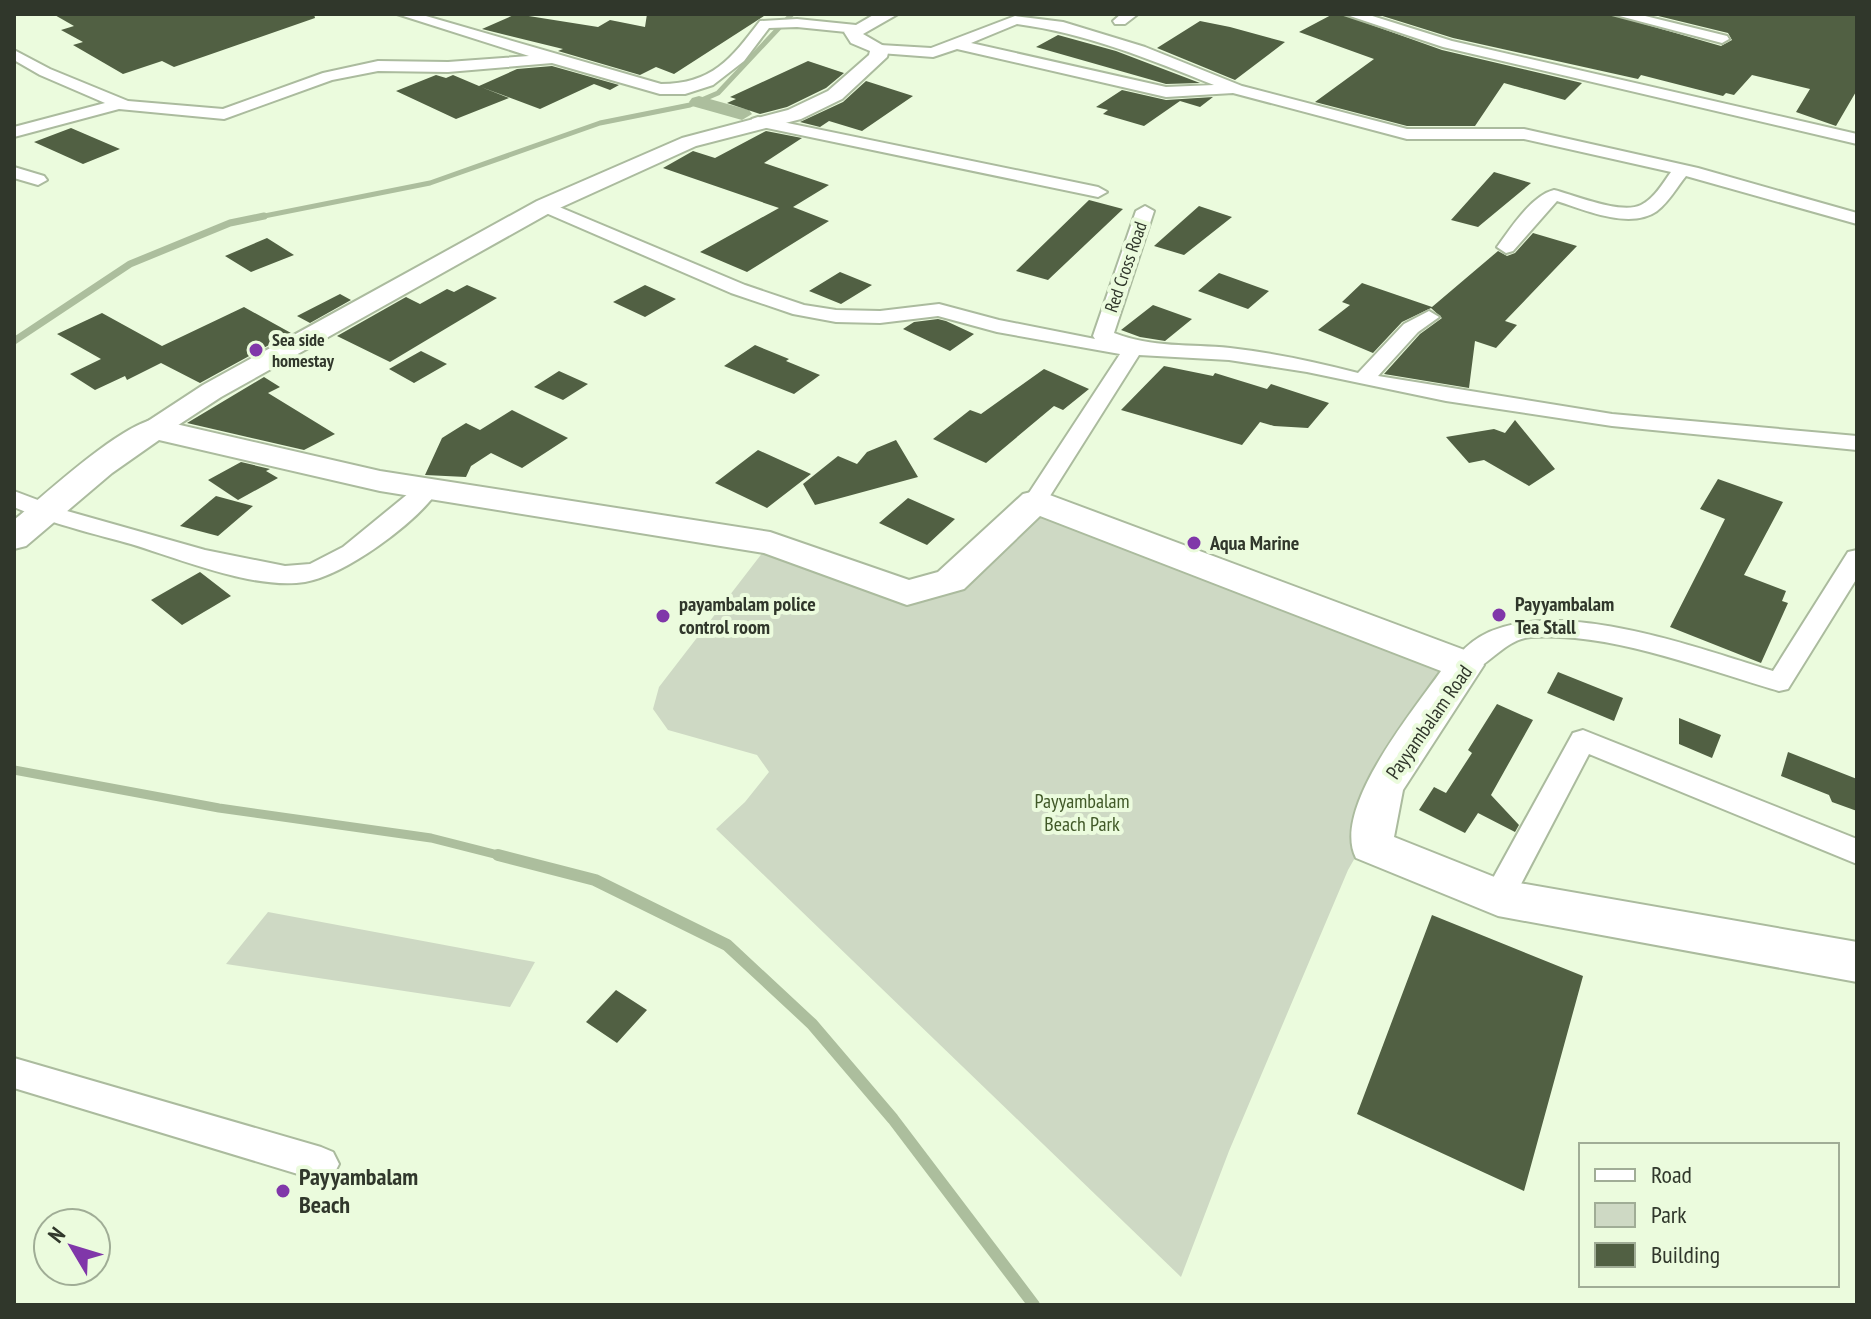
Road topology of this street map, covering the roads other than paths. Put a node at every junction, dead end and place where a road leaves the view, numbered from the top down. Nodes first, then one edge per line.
1 (404, 14) edge
2 (1351, 14) edge
3 (1619, 14) edge
4 (871, 19) edge
5 (1722, 39) dead end
6 (956, 44) junction
7 (880, 49) junction
8 (16, 58) edge
9 (553, 58) junction
10 (1237, 89) junction
11 (121, 104) junction
12 (758, 122) junction
13 (14, 132) edge
14 (1857, 139) edge
15 (1682, 170) junction
16 (14, 172) edge
17 (38, 180) dead end
18 (1098, 192) dead end
19 (545, 206) junction
20 (1145, 211) dead end
21 (1857, 219) edge
22 (1506, 247) dead end
23 (1429, 317) dead end
24 (1134, 348) junction
25 (1363, 380) junction
26 (154, 429) junction
27 (1857, 443) edge
28 (428, 489) junction
29 (1035, 502) junction
30 (28, 505) edge
31 (14, 538) edge
32 (1857, 558) edge
33 (1465, 665) junction
34 (1857, 852) edge
35 (1498, 898) junction
36 (1857, 962) edge
37 (14, 1073) edge
38 (321, 1164) dead end

1 - 9 street
2 - 14 street
3 - 5 street
4 - 7 street
4 - 9 street
6 - 7 street
6 - 10 street
6 - 10 street
7 - 12 street
8 - 11 street
9 - 11 street
10 - 15 street
11 - 13 street
12 - 18 street
12 - 19 street
15 - 21 street
15 - 22 street
16 - 17 street
19 - 24 street
19 - 26 street
20 - 24 street, Red Cross Road
23 - 25 street
24 - 25 street
24 - 29 street
25 - 27 street
26 - 28 main road
26 - 30 main road
28 - 29 main road
28 - 30 street
29 - 33 main road
30 - 31 main road
32 - 33 street, Payyambalam Road
33 - 35 main road, Payyambalam Road
34 - 35 street
35 - 36 main road, Payyambalam Road
37 - 38 street

